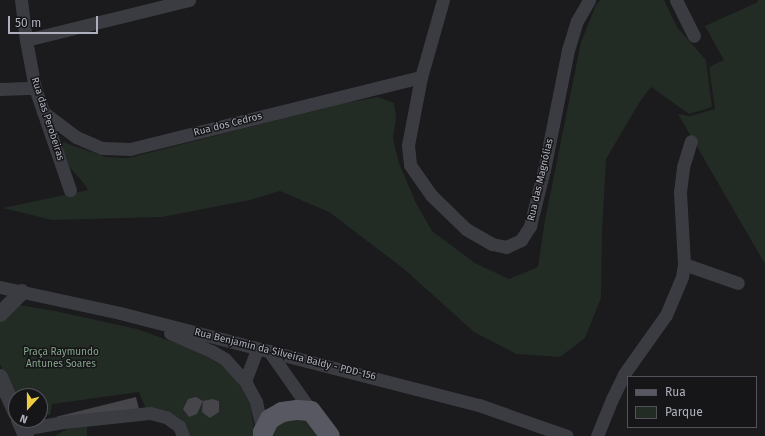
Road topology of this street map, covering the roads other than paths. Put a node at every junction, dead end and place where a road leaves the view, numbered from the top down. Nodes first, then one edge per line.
1 (21, 0) edge
2 (189, 0) edge
3 (443, 0) edge
4 (589, 0) edge
5 (676, 0) edge
6 (694, 36) dead end
7 (26, 40) junction
8 (421, 77) junction
9 (35, 88) junction
10 (0, 89) edge
11 (43, 112) junction
12 (691, 141) dead end
13 (70, 190) dead end
14 (684, 264) junction
15 (738, 283) dead end
16 (0, 287) edge
17 (22, 292) junction
18 (120, 313) junction
19 (0, 314) edge
20 (221, 339) junction
21 (263, 350) junction
22 (224, 359) junction
23 (0, 377) edge
24 (245, 381) junction
25 (8, 395) edge
26 (311, 411) junction
27 (48, 424) edge
28 (263, 434) edge
29 (183, 436) edge
30 (330, 436) edge
31 (567, 436) edge
32 (597, 436) edge

1 - 7 street, Rua das Perobeiras
2 - 7 street
3 - 8 street, Rua das Magnólias
4 - 8 street, Rua das Magnólias
5 - 6 street
7 - 9 street, Rua das Perobeiras
8 - 11 street, Rua dos Cedros
9 - 10 street
9 - 11 street, Rua das Perobeiras
11 - 13 street, Rua das Perobeiras
12 - 14 street
14 - 15 street
14 - 32 street
16 - 17 street, Rua Benjamin da Silveira Baldy - PDD-156
17 - 18 street, Rua Benjamin da Silveira Baldy - PDD-156
17 - 19 street
18 - 20 street, Rua Benjamin da Silveira Baldy - PDD-156
18 - 22 street
20 - 21 street, Rua Benjamin da Silveira Baldy - PDD-156
20 - 22 street
21 - 24 street
21 - 26 street
21 - 31 street, Rua Benjamin da Silveira Baldy - PDD-156
22 - 24 street
23 - 25 street
24 - 28 street
26 - 28 main road
26 - 30 main road
27 - 29 street

